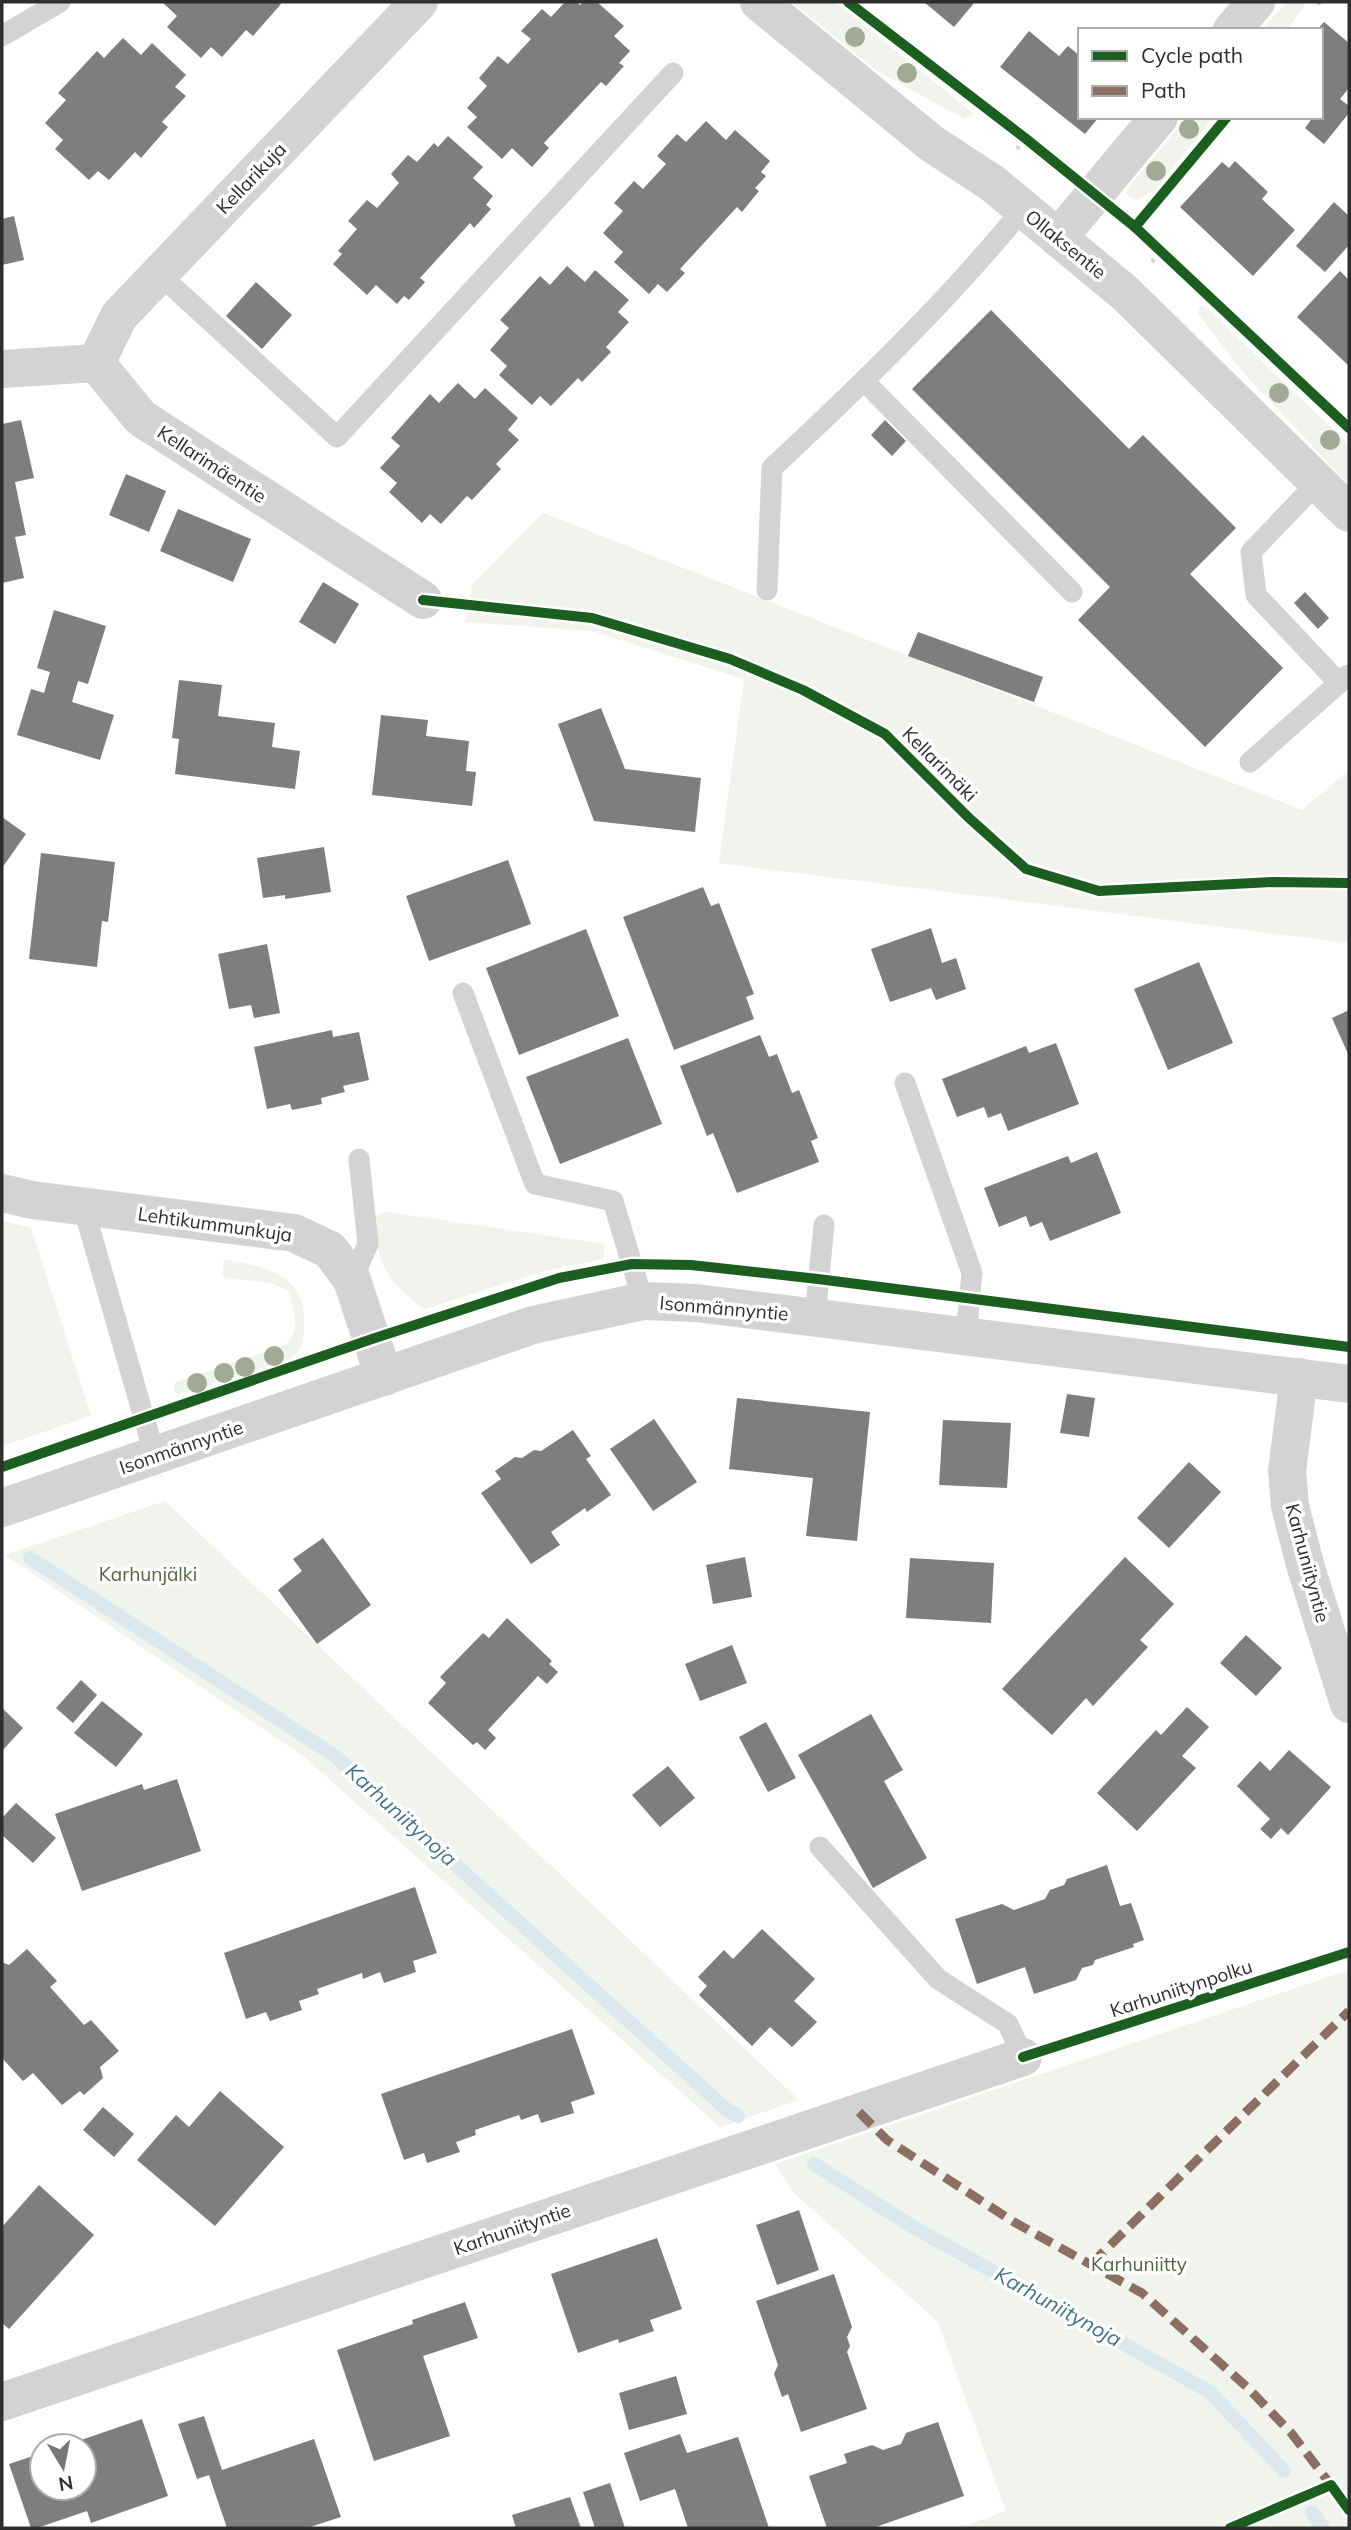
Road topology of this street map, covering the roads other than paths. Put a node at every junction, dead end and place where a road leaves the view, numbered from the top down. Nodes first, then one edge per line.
1 (60, 2) edge
2 (419, 2) edge
3 (759, 2) edge
4 (1256, 2) edge
5 (1234, 28) edge
6 (2, 36) edge
7 (673, 72) dead end
8 (1157, 119) edge
9 (1023, 209) junction
10 (1058, 238) junction
11 (159, 274) junction
12 (96, 363) junction
13 (2, 369) edge
14 (865, 382) junction
15 (1319, 481) junction
16 (1349, 513) edge
17 (767, 590) dead end
18 (1072, 592) dead end
19 (423, 600) dead end
20 (1344, 678) edge
21 (1250, 762) dead end
22 (463, 993) dead end
23 (905, 1083) dead end
24 (359, 1159) dead end
25 (2, 1193) edge
26 (83, 1206) junction
27 (824, 1225) dead end
28 (352, 1280) junction
29 (642, 1301) junction
30 (815, 1317) junction
31 (966, 1337) junction
32 (384, 1377) junction
33 (1299, 1377) junction
34 (1349, 1384) edge
35 (155, 1456) junction
36 (2, 1508) edge
37 (1349, 1704) edge
38 (820, 1847) dead end
39 (1023, 2057) joint
40 (2, 2402) edge

1 - 6 lane
2 - 11 street, Kellarikuja
3 - 9 street, Ollaksentie
4 - 5 street
7 - 11 lane
8 - 10 street
9 - 10 street, Ollaksentie
9 - 14 lane
10 - 15 street, Ollaksentie
11 - 12 street, Kellarikuja
12 - 13 street
12 - 19 street, Kellarimäentie
14 - 17 lane
14 - 18 lane
15 - 16 street, Ollaksentie
15 - 20 lane
20 - 21 lane
22 - 29 lane
23 - 31 lane
24 - 28 lane
25 - 26 street, Lehtikummunkuja
26 - 28 street, Lehtikummunkuja
26 - 35 lane
27 - 30 lane
28 - 32 street, Lehtikummunkuja
29 - 30 street, Isonmännyntie
29 - 32 street, Isonmännyntie
30 - 31 street, Isonmännyntie
31 - 33 street, Isonmännyntie
32 - 35 street, Isonmännyntie
33 - 34 street, Isonmännyntie
33 - 37 street, Karhuniityntie
35 - 36 street, Isonmännyntie
38 - 39 lane
39 - 40 street, Karhuniityntie

